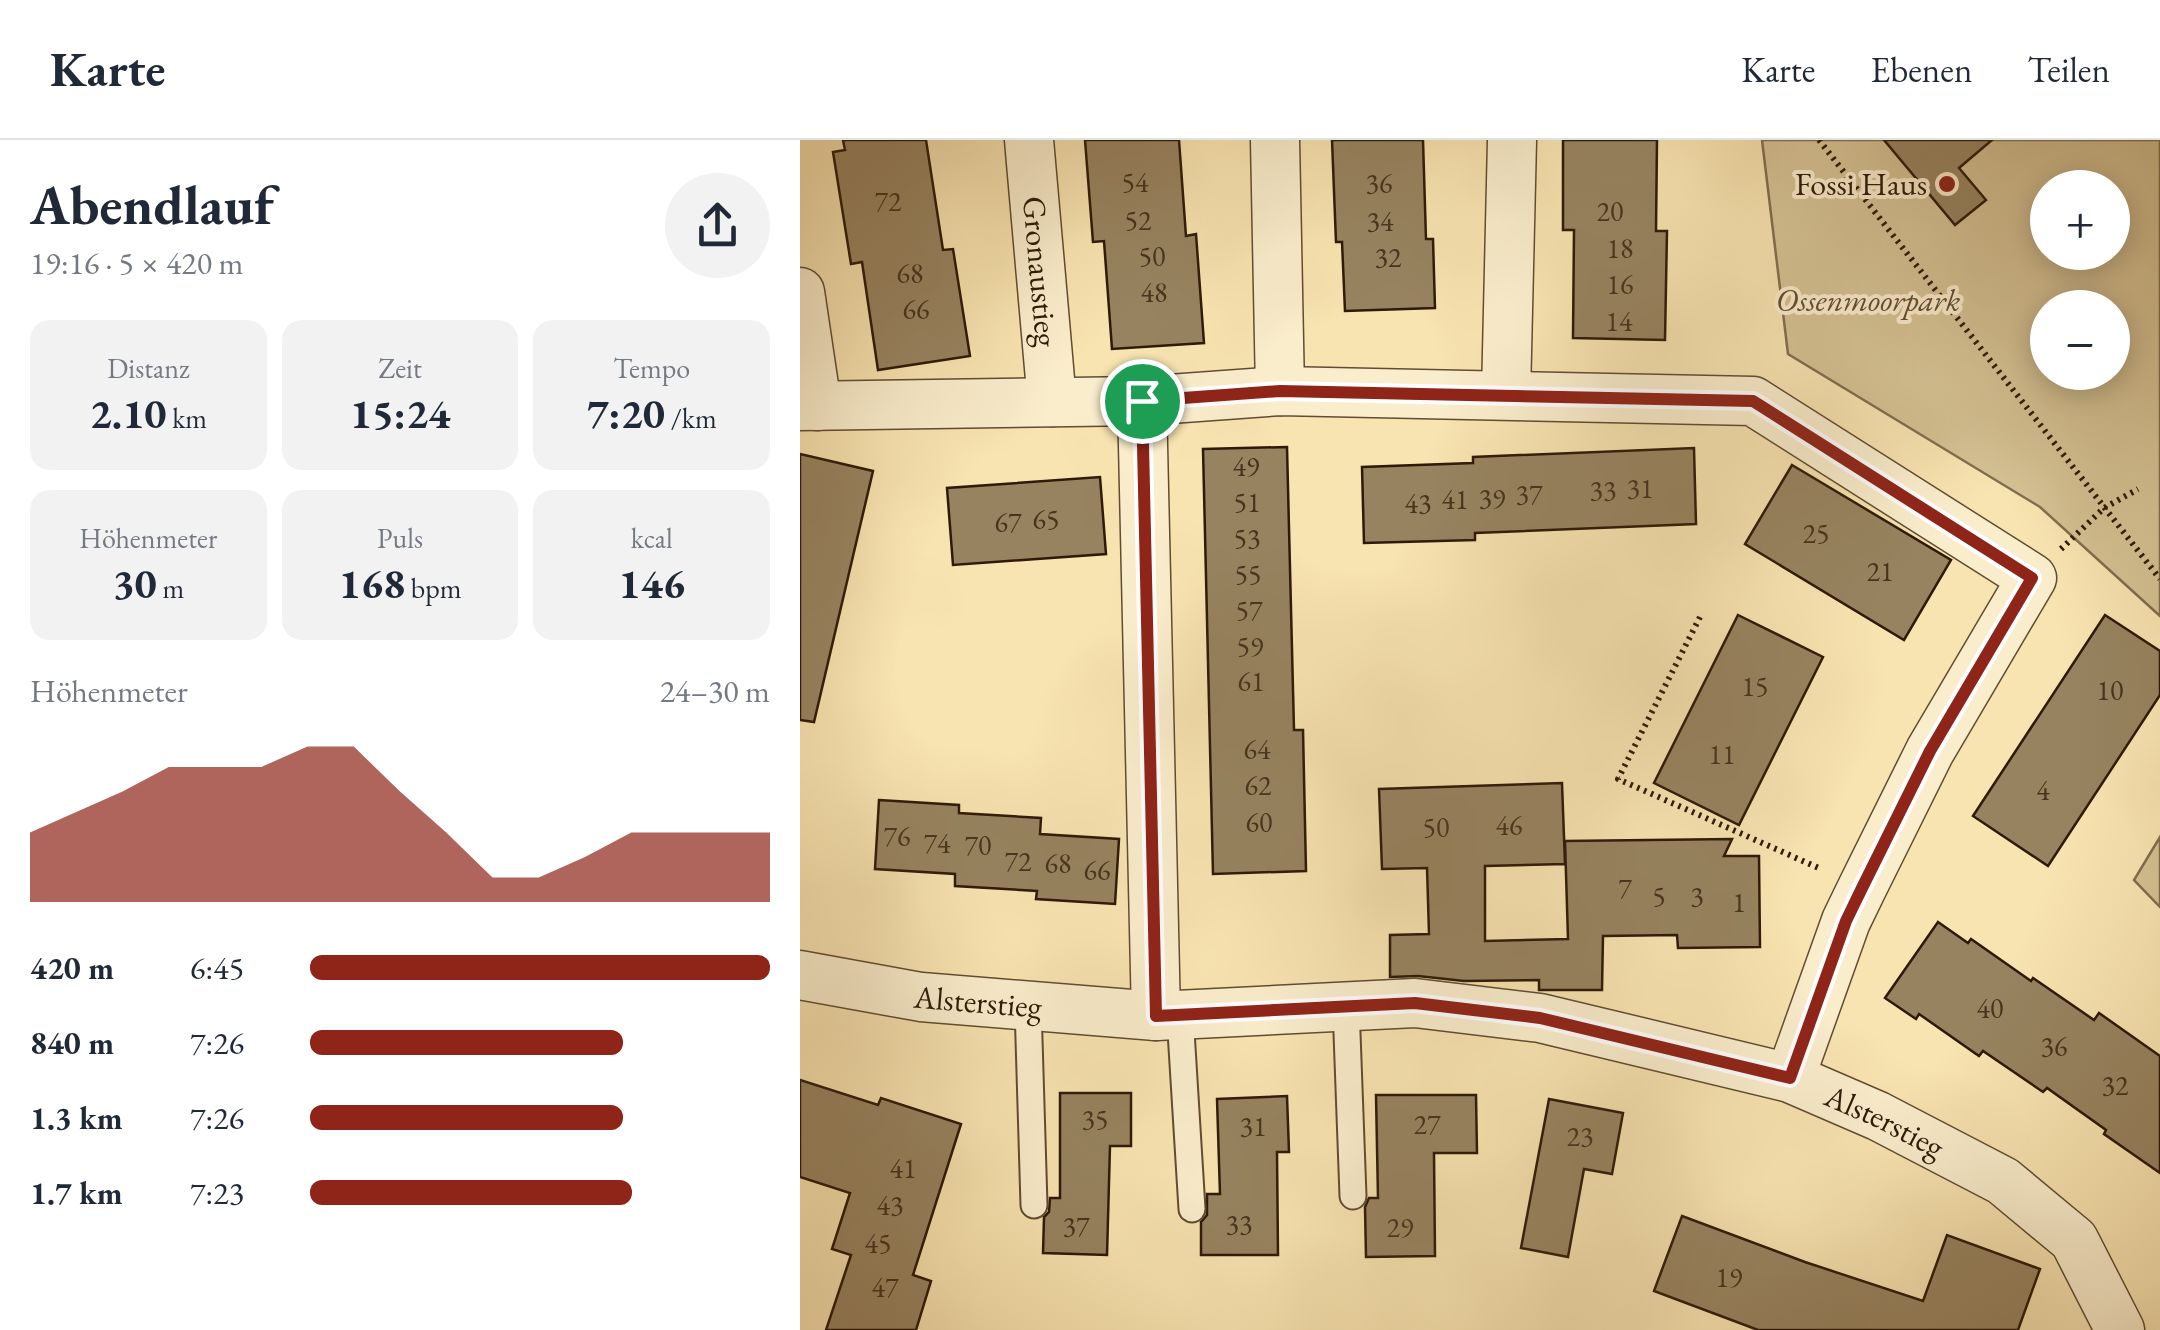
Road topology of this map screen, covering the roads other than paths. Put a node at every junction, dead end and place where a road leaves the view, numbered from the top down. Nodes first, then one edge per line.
1 (1030, 140) edge
2 (1275, 140) edge
3 (1512, 140) edge
4 (800, 292) edge
5 (1280, 391) junction
6 (1506, 395) junction
7 (1142, 401) junction
8 (1052, 402) junction
9 (808, 406) edge
10 (801, 981) edge
11 (1028, 1006) junction
12 (1346, 1006) junction
13 (1168, 1015) junction
14 (1790, 1078) junction
15 (1353, 1196) dead end
16 (1034, 1205) dead end
17 (1192, 1209) dead end
18 (2120, 1330) edge

1 - 8 street, Gronaustieg
2 - 5 street
3 - 6 street
4 - 9 street
5 - 6 street
5 - 7 street
6 - 14 street
7 - 8 street
7 - 13 street
8 - 9 street
10 - 11 street, Alsterstieg
11 - 13 street, Alsterstieg
11 - 16 lane
12 - 13 street, Alsterstieg
12 - 14 street, Alsterstieg
12 - 15 lane
13 - 17 lane
14 - 18 street, Alsterstieg

